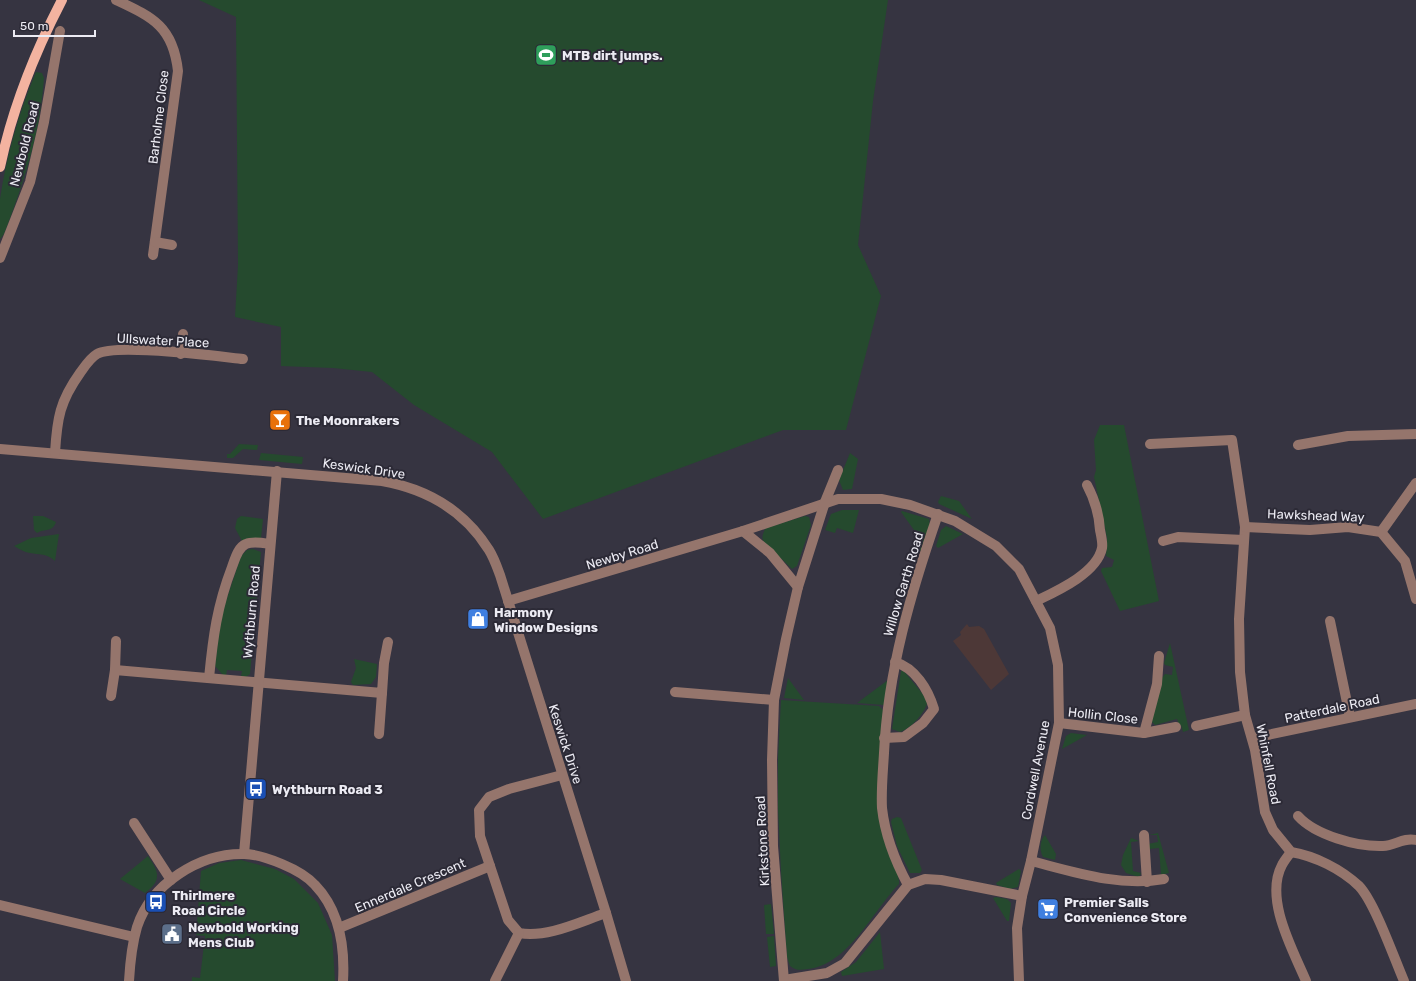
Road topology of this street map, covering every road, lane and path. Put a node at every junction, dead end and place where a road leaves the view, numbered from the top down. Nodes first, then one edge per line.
1 (62, 0) edge
2 (116, 0) edge
3 (60, 32) dead end
4 (0, 167) edge
5 (155, 242) junction
6 (172, 245) dead end
7 (153, 255) dead end
8 (0, 258) edge
9 (183, 334) dead end
10 (181, 354) junction
11 (243, 359) dead end
12 (1416, 434) edge
13 (1150, 444) dead end
14 (1298, 446) dead end
15 (0, 449) edge
16 (55, 453) junction
17 (838, 470) dead end
18 (276, 471) junction
19 (1416, 483) edge
20 (1087, 485) dead end
21 (825, 502) junction
22 (938, 514) junction
23 (1245, 527) junction
24 (744, 531) junction
25 (1381, 532) junction
26 (1244, 540) junction
27 (1163, 541) dead end
28 (270, 544) junction
29 (798, 587) junction
30 (1416, 599) edge
31 (508, 601) junction
32 (1036, 601) junction
33 (1330, 621) dead end
34 (116, 641) dead end
35 (388, 642) dead end
36 (1159, 656) dead end
37 (895, 662) junction
38 (115, 670) junction
39 (209, 678) junction
40 (258, 682) junction
41 (675, 692) dead end
42 (382, 693) junction
43 (111, 696) dead end
44 (774, 700) junction
45 (1416, 704) edge
46 (1245, 715) junction
47 (1350, 717) junction
48 (1059, 723) junction
49 (1196, 726) dead end
50 (1176, 727) dead end
51 (1144, 733) junction
52 (379, 734) dead end
53 (884, 738) junction
54 (1253, 738) junction
55 (562, 775) junction
56 (1298, 816) dead end
57 (134, 823) dead end
58 (1144, 834) dead end
59 (1416, 840) edge
60 (1291, 852) junction
61 (244, 854) junction
62 (1031, 861) junction
63 (490, 866) junction
64 (1164, 879) dead end
65 (171, 880) junction
66 (1147, 882) junction
67 (908, 885) junction
68 (1022, 896) junction
69 (0, 906) edge
70 (606, 914) junction
71 (339, 928) junction
72 (519, 933) junction
73 (134, 938) junction
74 (784, 980) edge
75 (129, 981) edge
76 (343, 981) edge
77 (495, 981) edge
78 (626, 981) edge
79 (1019, 981) edge
80 (1306, 981) edge
81 (1404, 981) edge

1 - 4 main road, Newbold Road
2 - 5 street, Barholme Close
3 - 8 street, Newbold Road
5 - 6 street
5 - 7 street, Barholme Close
9 - 10 street
10 - 11 street, Ullswater Place
10 - 16 street, Ullswater Place
12 - 14 street
13 - 23 street, Whinfell Road
15 - 16 street, Keswick Drive
16 - 18 street, Keswick Drive
17 - 21 street, Kirkstone Road
18 - 28 street, Wythburn Road
18 - 31 street, Keswick Drive
19 - 25 street
20 - 32 street
21 - 22 street, Cordwell Avenue
21 - 24 street, Newby Road
21 - 29 street, Kirkstone Road
22 - 32 street, Cordwell Avenue
22 - 37 street, Willow Garth Road
23 - 25 street, Hawkshead Way
23 - 26 street, Whinfell Road
24 - 29 street
24 - 31 street, Newby Road
25 - 30 street, Hawkshead Way
26 - 27 street
26 - 46 street, Whinfell Road
28 - 39 street, Wythburn Road
28 - 40 street, Wythburn Road
29 - 44 street, Kirkstone Road
31 - 55 street, Keswick Drive
32 - 48 street, Cordwell Avenue
33 - 47 street
34 - 38 street
35 - 42 street
36 - 51 street, Hollin Close
37 - 53 street, Willow Garth Road
37 - 53 street
38 - 39 street
38 - 43 street
39 - 40 street
40 - 42 street
40 - 61 street, Wythburn Road
41 - 44 street
42 - 52 street
44 - 74 street, Kirkstone Road
45 - 47 street, Patterdale Road
46 - 49 street
46 - 54 street, Whinfell Road
47 - 54 street, Patterdale Road
48 - 51 street, Hollin Close
48 - 62 street, Cordwell Avenue
50 - 51 street, Hollin Close
53 - 67 street, Willow Garth Road
54 - 60 street, Whinfell Road
55 - 63 street
55 - 70 street, Keswick Drive
56 - 59 street
57 - 65 street
58 - 66 street
60 - 80 street
60 - 81 street
61 - 65 street
61 - 71 street
62 - 66 street
62 - 68 street, Cordwell Avenue
63 - 71 street, Ennerdale Crescent
63 - 72 street
64 - 66 street
65 - 73 street
67 - 68 street
67 - 74 street
68 - 79 street, Cordwell Avenue
69 - 73 street
70 - 72 street
70 - 78 street, Keswick Drive
71 - 76 street
72 - 77 street
73 - 75 street

